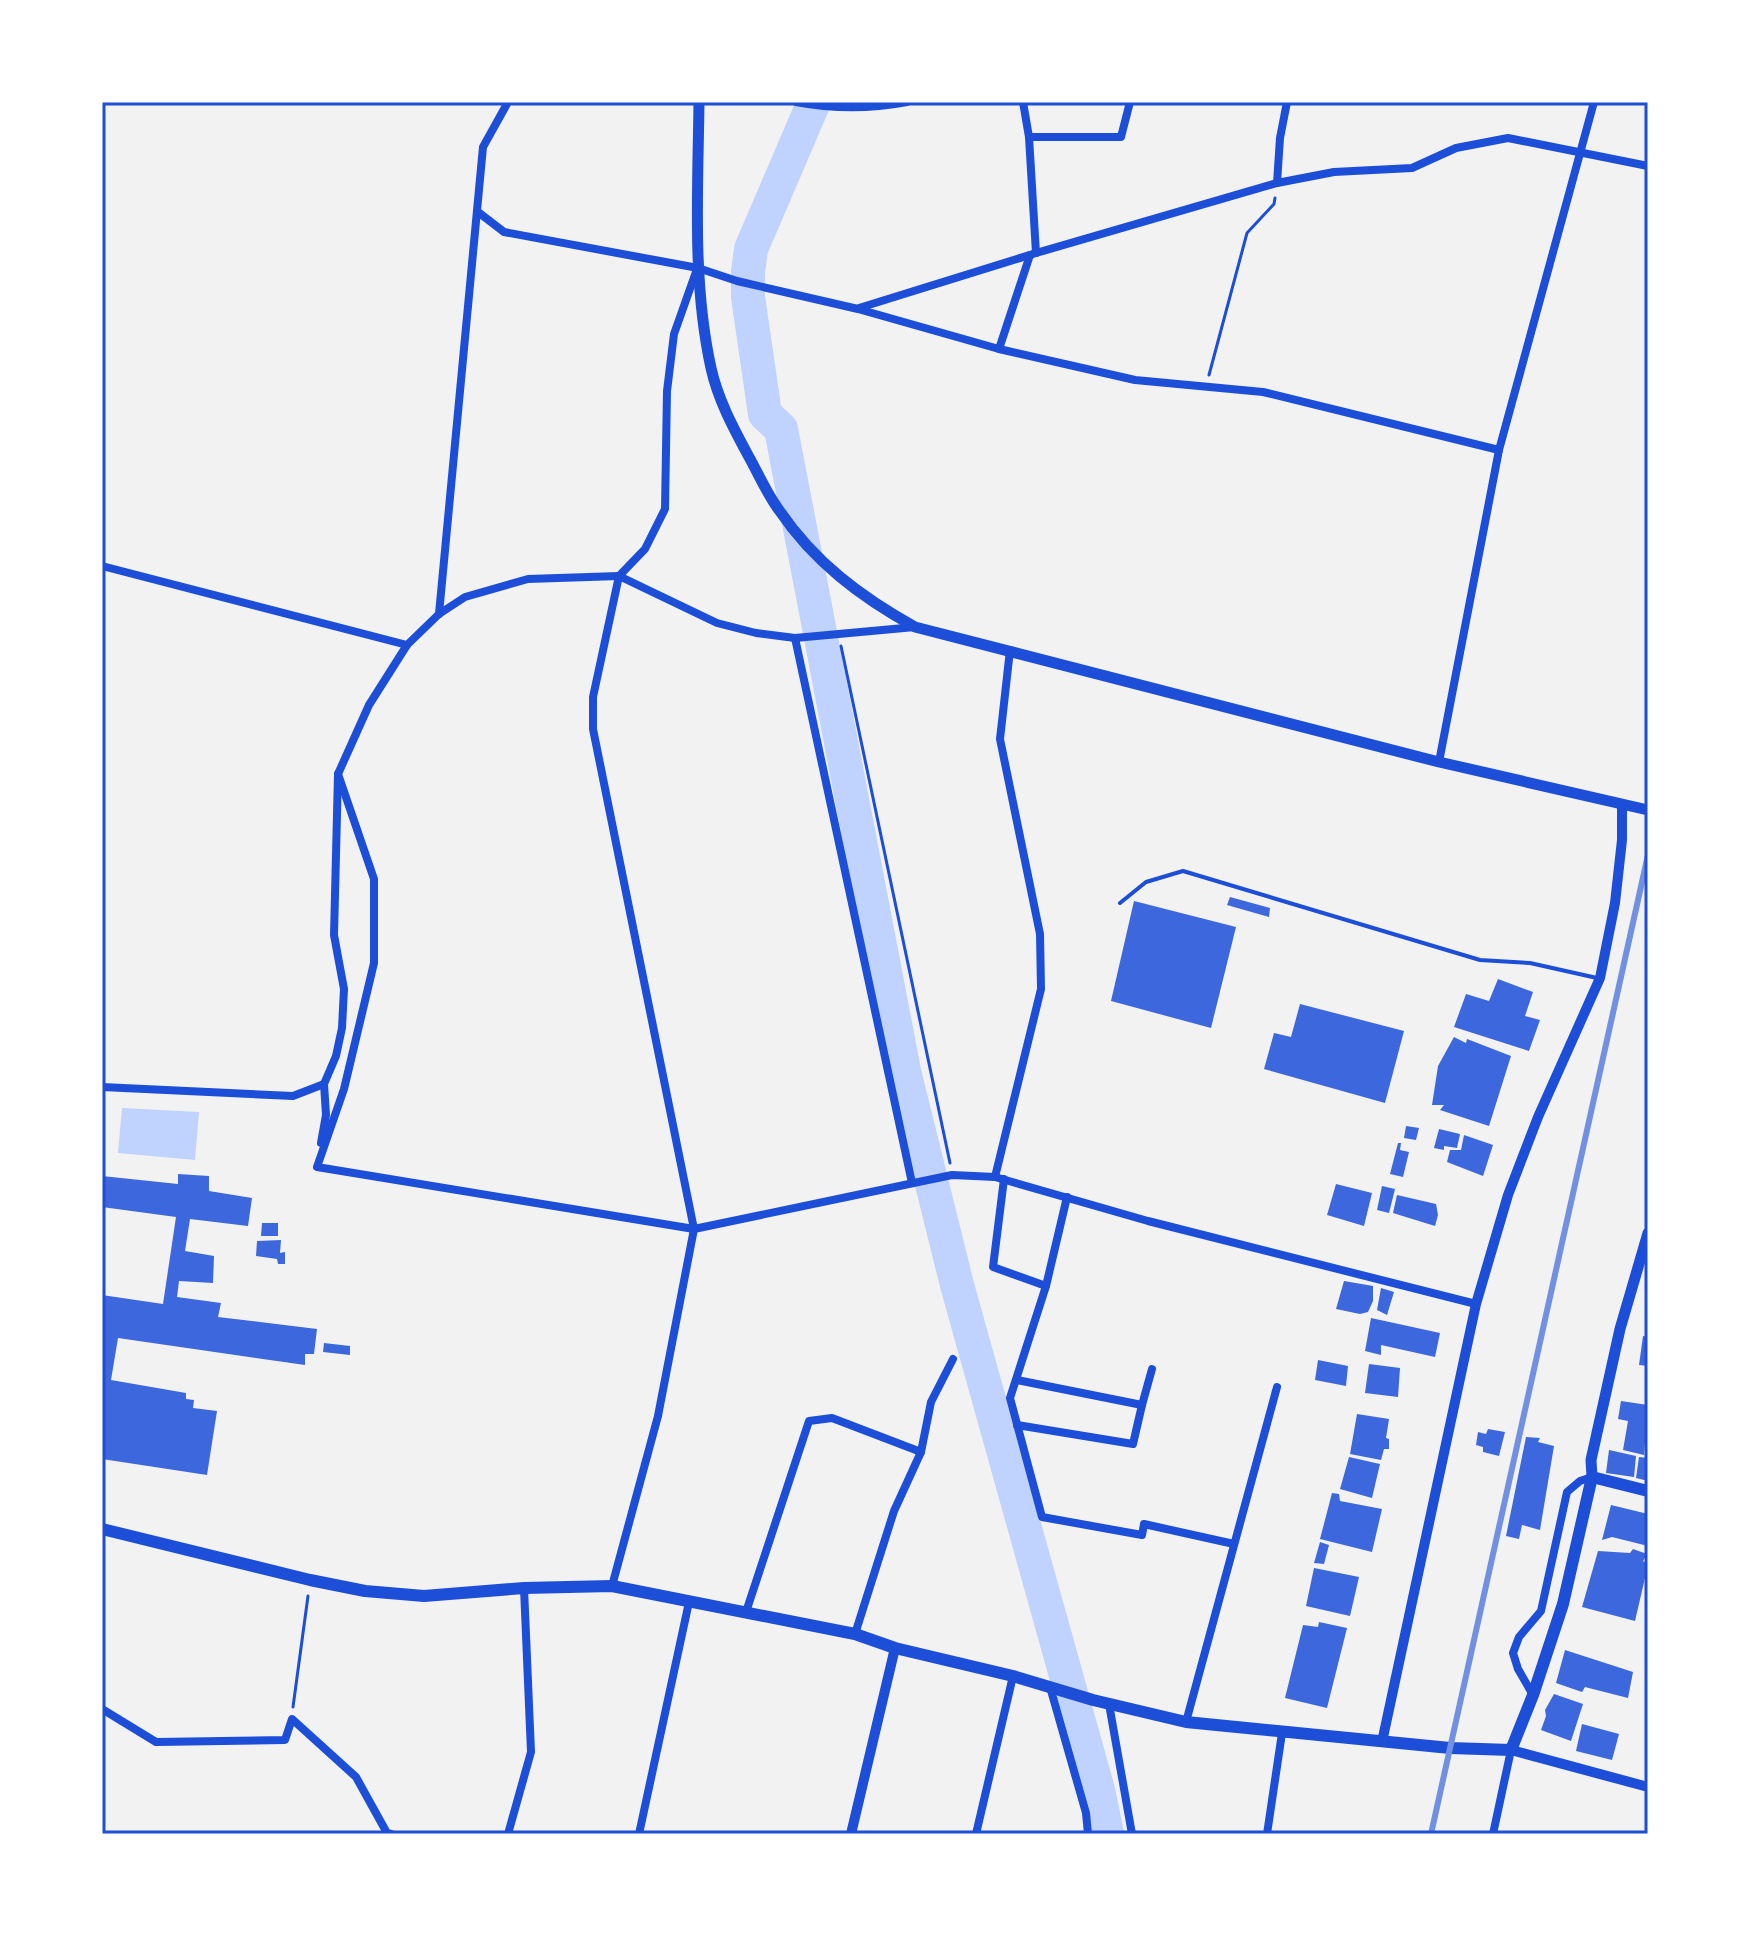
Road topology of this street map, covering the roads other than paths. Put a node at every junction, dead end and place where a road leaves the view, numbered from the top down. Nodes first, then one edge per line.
1 (508, 102) edge
2 (699, 102) edge
3 (907, 102) edge
4 (1023, 102) edge
5 (1130, 102) edge
6 (1287, 102) edge
7 (1594, 102) edge
8 (799, 103) edge
9 (830, 105) edge
10 (1029, 137) junction
11 (1582, 153) junction
12 (1648, 166) edge
13 (1277, 183) junction
14 (478, 212) junction
15 (1033, 254) junction
16 (698, 268) junction
17 (858, 309) junction
18 (999, 349) junction
19 (1499, 450) junction
20 (102, 566) edge
21 (619, 576) junction
22 (439, 614) junction
23 (915, 627) junction
24 (795, 638) junction
25 (407, 645) junction
26 (1010, 650) junction
27 (1439, 762) junction
28 (338, 774) junction
29 (1622, 805) junction
30 (1648, 810) edge
31 (1120, 903) dead end
32 (1600, 978) junction
33 (324, 1084) junction
34 (102, 1087) edge
35 (317, 1167) junction
36 (999, 1178) junction
37 (912, 1183) junction
38 (1067, 1197) junction
39 (694, 1229) junction
40 (1648, 1233) edge
41 (1046, 1286) junction
42 (1476, 1304) junction
43 (953, 1359) dead end
44 (1152, 1369) dead end
45 (1017, 1380) junction
46 (1277, 1387) dead end
47 (1142, 1405) junction
48 (1017, 1425) junction
49 (921, 1452) junction
50 (1592, 1477) junction
51 (1648, 1491) edge
52 (102, 1529) edge
53 (1234, 1544) junction
54 (612, 1586) junction
55 (524, 1588) junction
56 (689, 1602) junction
57 (746, 1612) junction
58 (855, 1634) junction
59 (895, 1648) junction
60 (1013, 1676) junction
61 (1050, 1687) junction
62 (1533, 1695) junction
63 (1109, 1704) junction
64 (102, 1709) edge
65 (1186, 1722) junction
66 (1282, 1733) junction
67 (1382, 1742) junction
68 (1511, 1750) junction
69 (1648, 1787) edge
70 (391, 1834) edge
71 (508, 1834) edge
72 (639, 1834) edge
73 (851, 1834) edge
74 (976, 1834) edge
75 (1088, 1834) edge
76 (1132, 1834) edge
77 (1267, 1834) edge
78 (1493, 1834) edge

1 - 14 street
2 - 16 main road
3 - 9 street
4 - 10 street
5 - 10 street
6 - 13 street
7 - 11 street
8 - 9 street
10 - 15 street
11 - 12 street
11 - 13 street
11 - 19 street
13 - 15 street
14 - 16 street
14 - 22 street
15 - 17 street
15 - 18 street
16 - 17 street
16 - 21 street
16 - 23 main road
17 - 18 street
18 - 19 street
19 - 27 street
20 - 25 street
21 - 22 street
21 - 24 street
21 - 39 street
22 - 25 street
23 - 24 street
23 - 26 main road
24 - 37 street
25 - 28 street
26 - 27 main road
26 - 36 street
27 - 29 main road
28 - 33 street
28 - 35 street
29 - 30 main road
29 - 32 street
31 - 32 lane
32 - 42 street
33 - 34 street
33 - 35 street
35 - 39 street
36 - 37 street
36 - 38 street
36 - 41 street
37 - 39 street
38 - 41 street
38 - 42 street
39 - 54 street
40 - 50 main road
41 - 45 street
42 - 67 street
43 - 49 street
44 - 47 street
45 - 47 street
45 - 48 street
46 - 53 street
47 - 48 street
48 - 53 street
49 - 57 street
49 - 58 street
50 - 51 main road
50 - 62 main road
50 - 62 street
52 - 55 main road
53 - 65 street
54 - 55 main road
54 - 56 main road
55 - 71 street
56 - 57 main road
56 - 72 street
57 - 58 main road
58 - 59 main road
59 - 60 main road
59 - 73 street
60 - 61 main road
60 - 74 street
61 - 63 main road
61 - 75 street
62 - 68 main road
63 - 65 main road
63 - 76 street
64 - 70 street
65 - 66 main road
66 - 67 main road
66 - 77 street
67 - 68 main road
68 - 69 street
68 - 78 street

